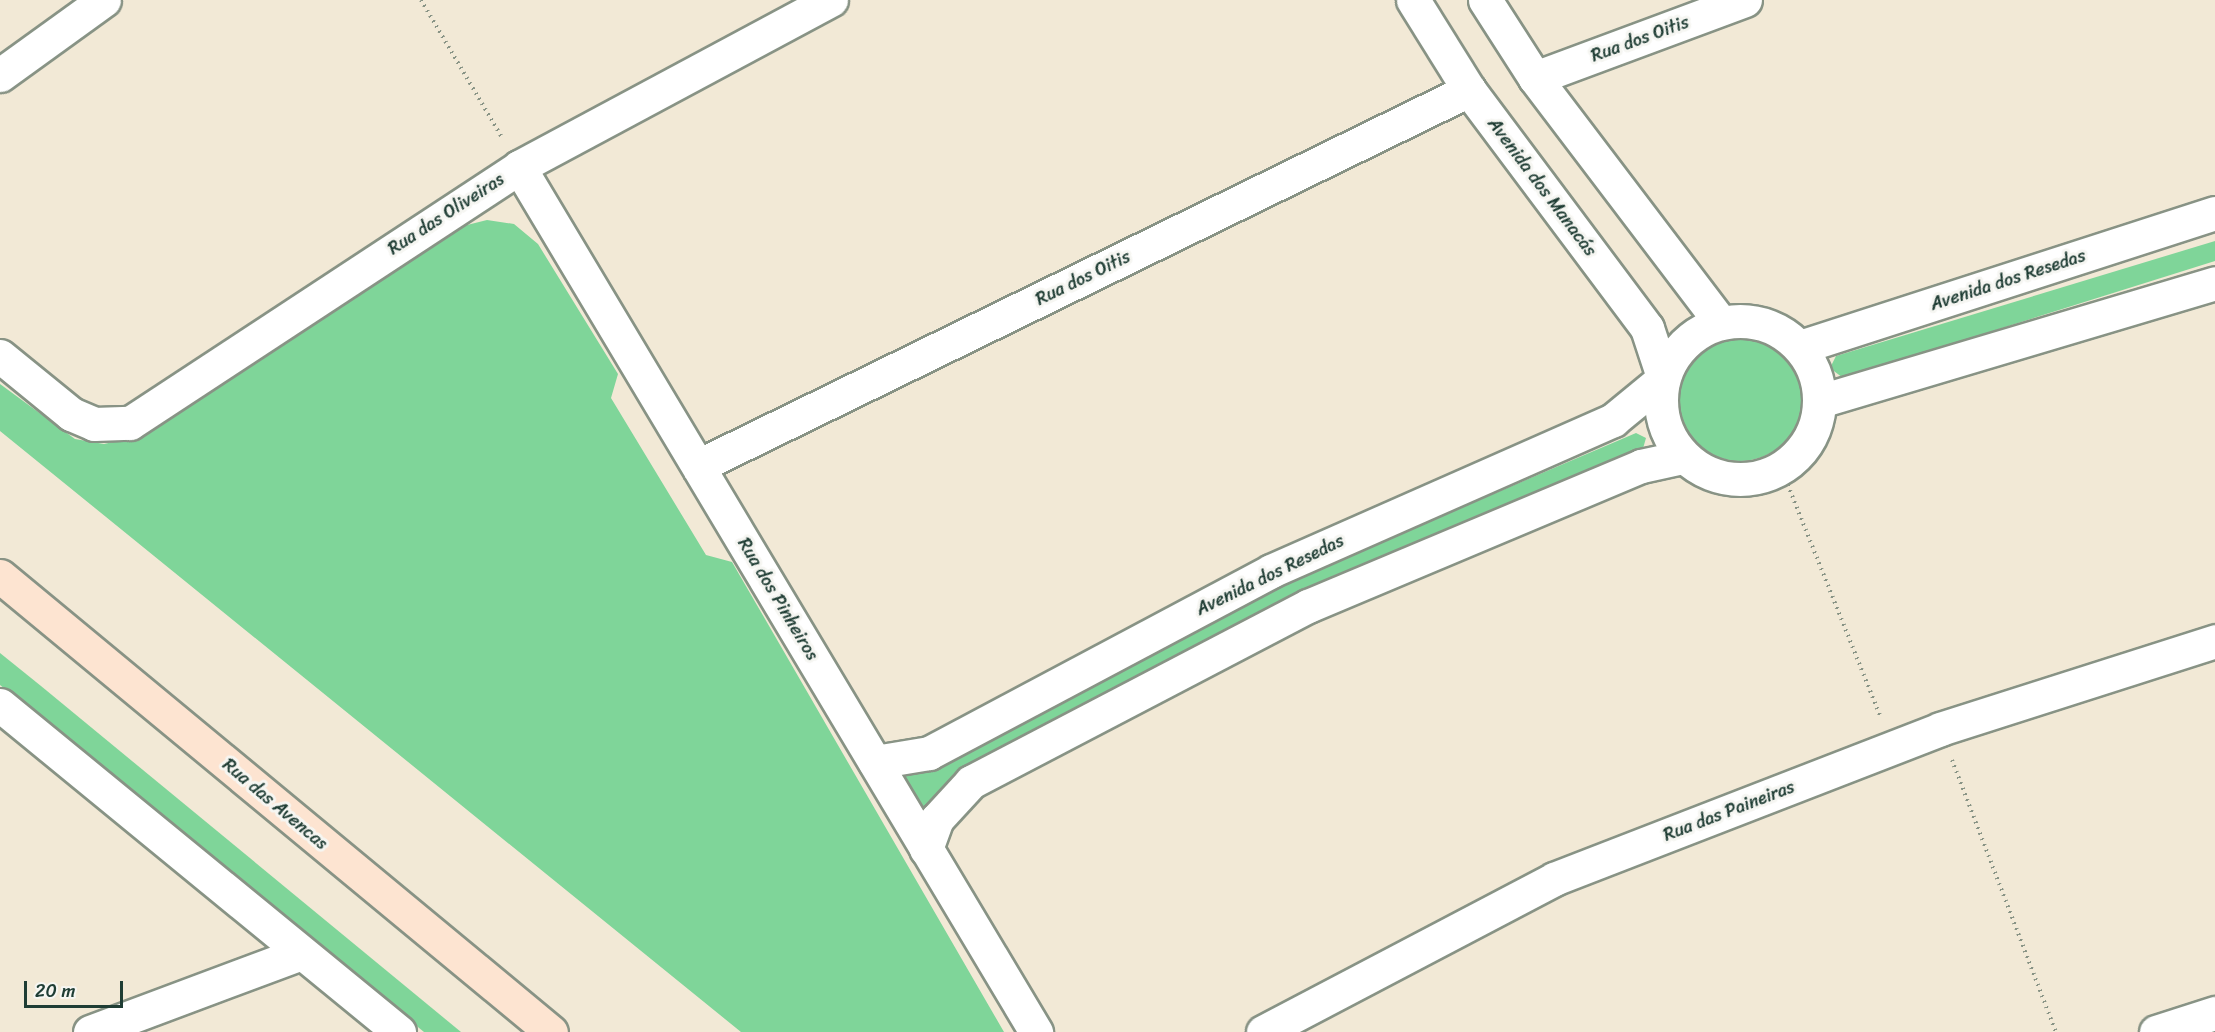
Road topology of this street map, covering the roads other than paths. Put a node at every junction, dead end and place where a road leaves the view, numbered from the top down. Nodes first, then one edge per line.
1 (104, 0) edge
2 (831, 0) edge
3 (1413, 0) edge
4 (1485, 0) edge
5 (1745, 0) edge
6 (0, 75) edge
7 (1535, 78) junction
8 (1469, 90) junction
9 (519, 167) junction
10 (2215, 213) edge
11 (2215, 283) edge
12 (1720, 322) junction
13 (1800, 347) junction
14 (0, 356) edge
15 (1663, 378) junction
16 (1820, 401) junction
17 (1683, 457) junction
18 (698, 465) junction
19 (0, 576) edge
20 (2215, 641) edge
21 (0, 705) edge
22 (875, 762) junction
23 (926, 849) junction
24 (301, 953) junction
25 (2215, 1013) edge
26 (90, 1032) edge
27 (399, 1032) edge
28 (551, 1032) edge
29 (1036, 1032) edge
30 (1263, 1032) edge
31 (2156, 1032) edge

1 - 6 street
2 - 9 street, Rua das Oliveiras
3 - 8 street, Avenida dos Manacás
4 - 7 street
5 - 7 street, Rua dos Oitis
7 - 12 street
8 - 15 street, Avenida dos Manacás
8 - 18 street, Rua dos Oitis
9 - 14 street, Rua das Oliveiras
9 - 18 street, Rua dos Pinheiros
10 - 13 street, Avenida dos Resedas
11 - 16 street
12 - 13 street
12 - 15 street
13 - 16 street
15 - 17 street
15 - 22 street, Avenida dos Resedas
16 - 17 street
17 - 23 street
18 - 22 street, Rua dos Pinheiros
19 - 28 street, Rua das Avencas
20 - 30 street, Rua das Paineiras
21 - 24 street
22 - 23 street, Rua dos Pinheiros
23 - 29 street, Rua dos Pinheiros
24 - 26 street
24 - 27 street
25 - 31 street

